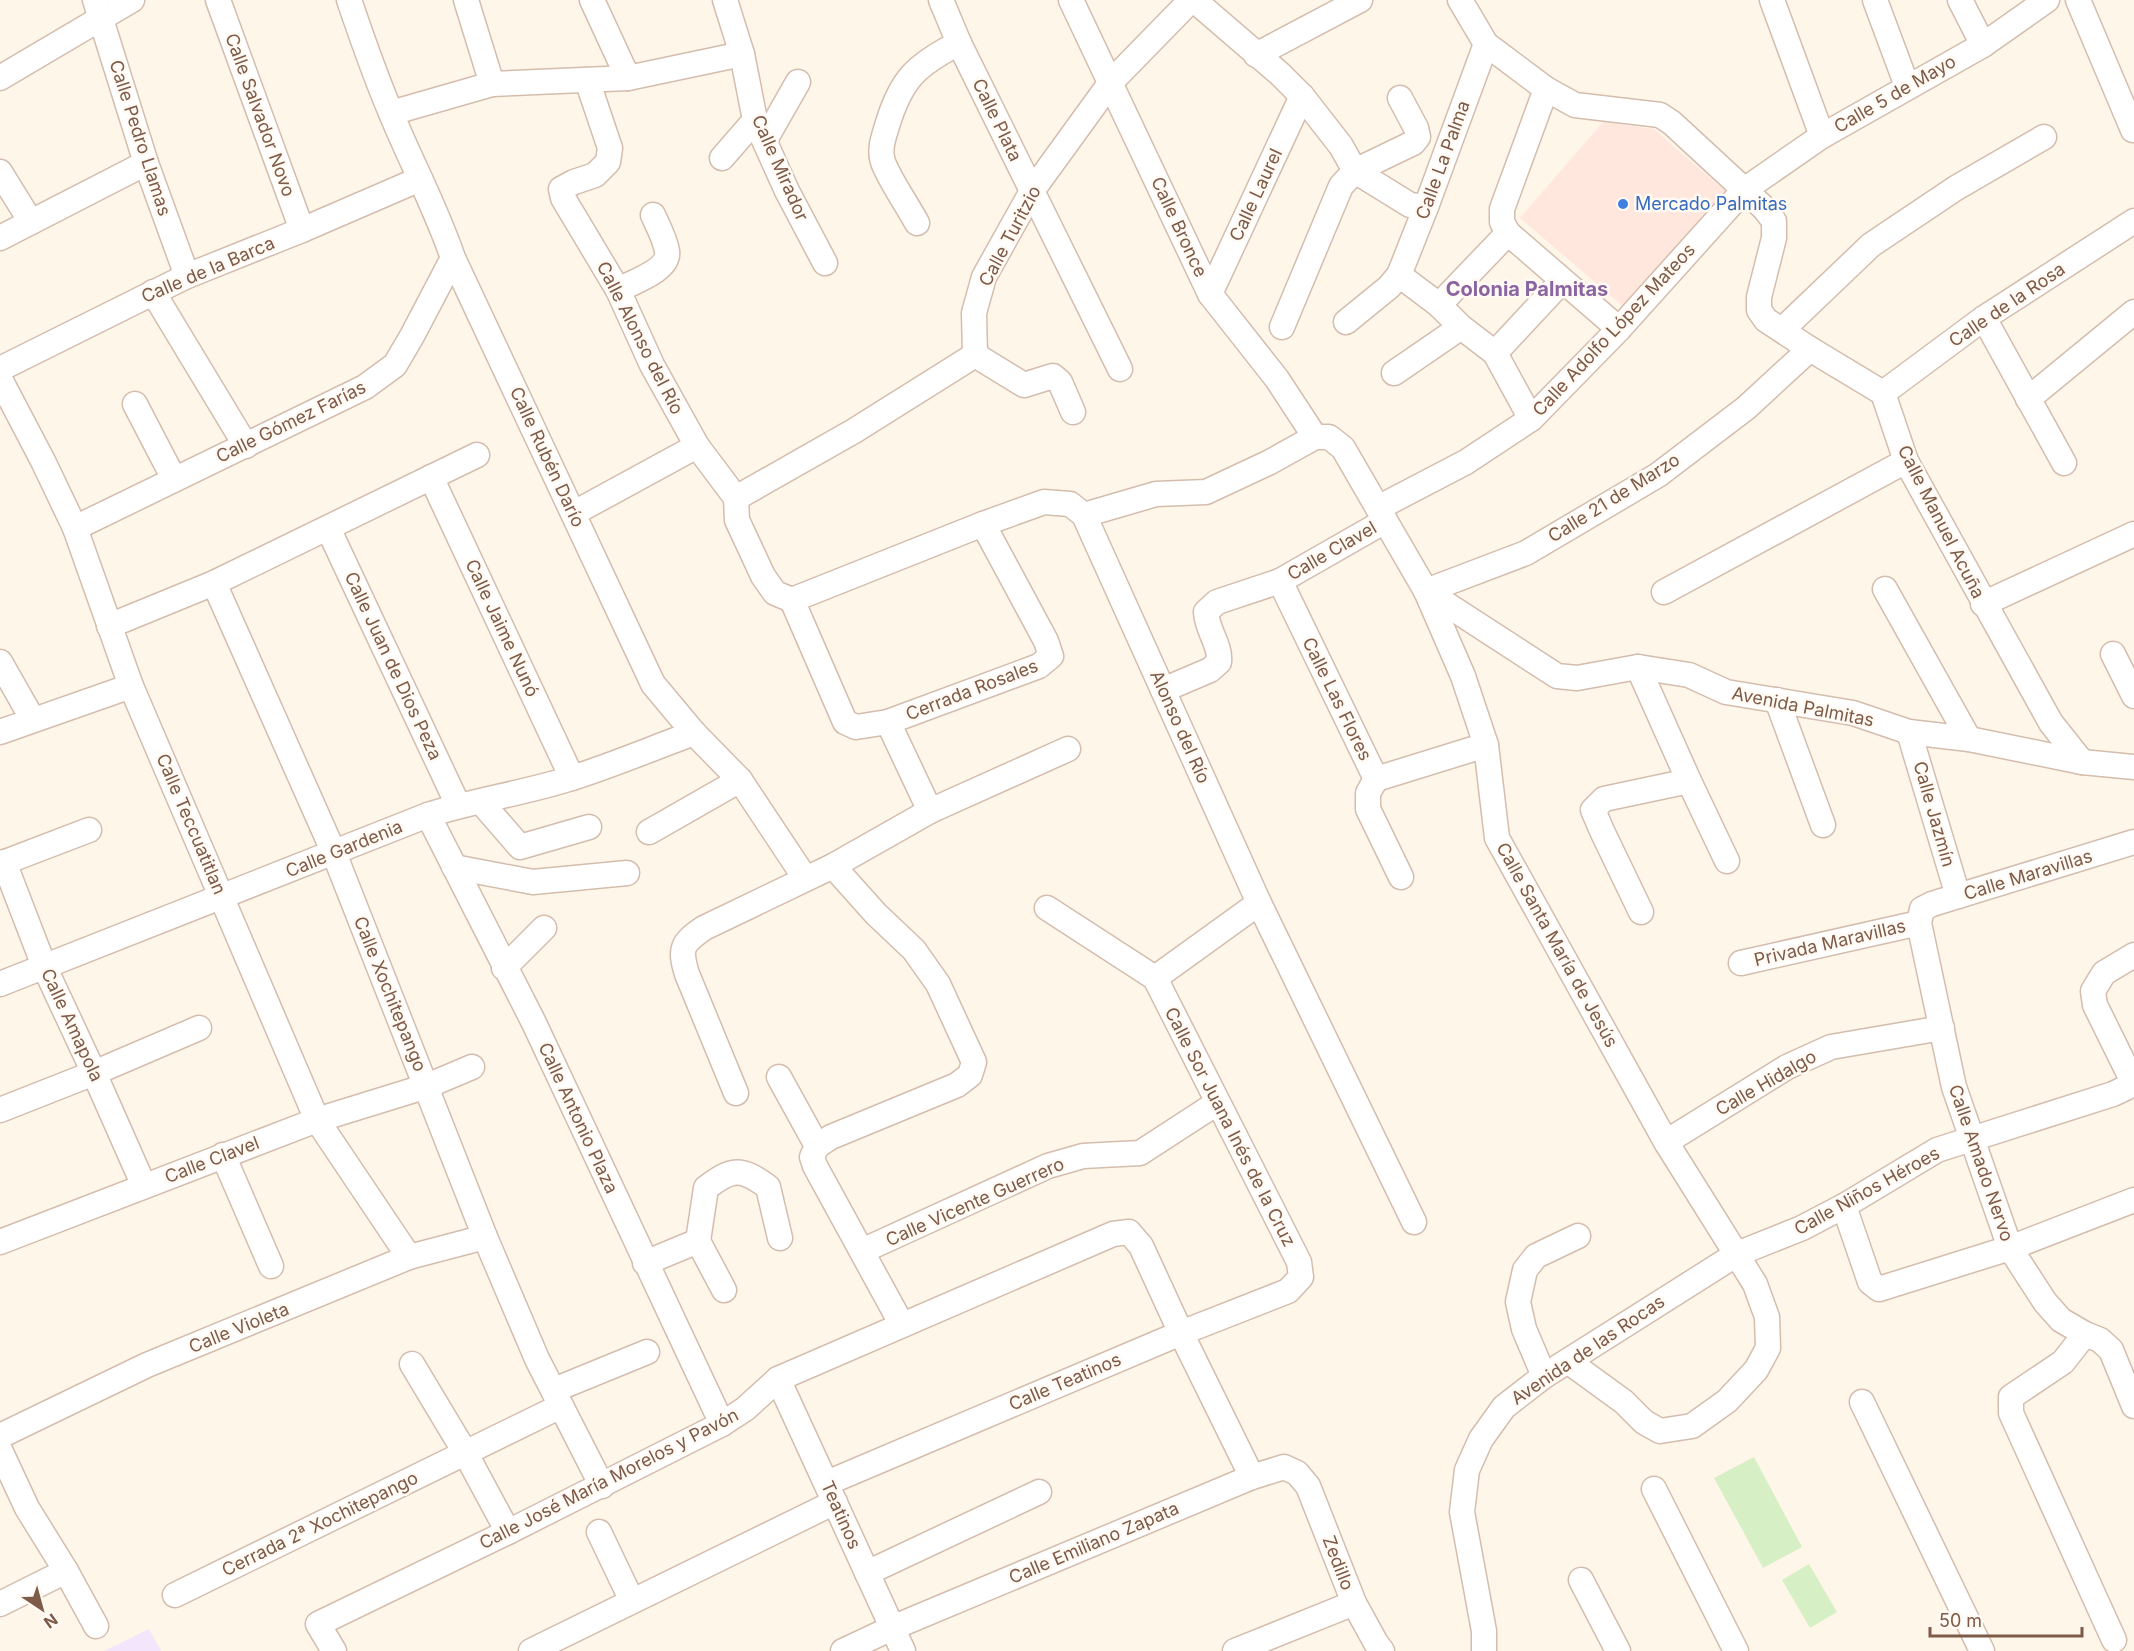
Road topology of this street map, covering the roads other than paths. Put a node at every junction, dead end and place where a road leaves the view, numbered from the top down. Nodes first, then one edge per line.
1 (132, 0) edge
2 (218, 0) edge
3 (350, 0) edge
4 (466, 0) edge
5 (592, 0) edge
6 (725, 0) edge
7 (940, 0) edge
8 (1071, 0) edge
9 (1193, 0) edge
10 (1360, 0) edge
11 (1460, 0) edge
12 (1772, 0) edge
13 (1875, 0) edge
14 (1960, 0) edge
15 (2047, 0) edge
16 (2086, 3) edge
17 (98, 9) edge
18 (959, 43) junction
19 (1486, 44) junction
20 (1983, 45) junction
21 (742, 54) junction
22 (1256, 55) junction
23 (0, 78) edge
24 (628, 78) junction
25 (587, 80) junction
26 (798, 82) dead end
27 (1111, 82) junction
28 (492, 84) junction
29 (1907, 86) junction
30 (1546, 89) junction
31 (1302, 96) junction
32 (1400, 98) dead end
33 (391, 112) junction
34 (760, 130) junction
35 (2133, 130) edge
36 (1822, 136) junction
37 (2044, 137) dead end
38 (722, 158) dead end
39 (146, 163) junction
40 (1355, 171) junction
41 (0, 172) edge
42 (420, 180) junction
43 (1744, 190) junction
44 (1032, 191) junction
45 (1426, 207) junction
46 (653, 215) dead end
47 (2134, 221) edge
48 (31, 222) junction
49 (917, 223) dead end
50 (1505, 227) junction
51 (302, 230) junction
52 (0, 238) edge
53 (453, 258) junction
54 (825, 263) dead end
55 (1398, 275) junction
56 (187, 276) junction
57 (1562, 282) junction
58 (618, 290) junction
59 (153, 292) junction
60 (1210, 294) junction
61 (1439, 305) junction
62 (2134, 312) edge
63 (1984, 318) junction
64 (1346, 322) dead end
65 (1282, 327) dead end
66 (1461, 327) junction
67 (1619, 329) junction
68 (1783, 329) junction
69 (1810, 349) junction
70 (1495, 353) junction
71 (975, 355) junction
72 (0, 369) edge
73 (1120, 369) dead end
74 (1394, 373) dead end
75 (0, 379) edge
76 (1883, 393) junction
77 (2028, 399) junction
78 (135, 404) dead end
79 (1073, 412) dead end
80 (1532, 419) junction
81 (1316, 437) junction
82 (246, 446) junction
83 (697, 446) junction
84 (477, 455) dead end
85 (1906, 461) junction
86 (2064, 463) dead end
87 (431, 477) junction
88 (174, 479) junction
89 (736, 498) junction
90 (574, 513) junction
91 (1381, 514) junction
92 (1084, 515) junction
93 (983, 524) junction
94 (75, 528) junction
95 (328, 528) junction
96 (2134, 534) edge
97 (1280, 581) junction
98 (214, 583) junction
99 (1885, 589) dead end
100 (1426, 591) junction
101 (1664, 592) dead end
102 (792, 600) junction
103 (1983, 604) junction
104 (109, 626) junction
105 (2113, 654) dead end
106 (0, 662) edge
107 (1638, 667) junction
108 (131, 686) junction
109 (1163, 690) junction
110 (2134, 696) edge
111 (1778, 700) junction
112 (33, 720) junction
113 (888, 722) junction
114 (0, 732) edge
115 (1910, 732) junction
116 (694, 733) junction
117 (1969, 739) junction
118 (1486, 745) junction
119 (1068, 749) dead end
120 (2082, 762) junction
121 (2134, 767) edge
122 (572, 778) junction
123 (1376, 779) junction
124 (740, 780) junction
125 (1689, 781) junction
126 (469, 804) junction
127 (930, 811) junction
128 (428, 815) junction
129 (1822, 825) dead end
130 (588, 827) dead end
131 (88, 830) dead end
132 (649, 832) dead end
133 (2134, 842) edge
134 (334, 853) junction
135 (1727, 861) dead end
136 (2, 863) edge
137 (834, 866) junction
138 (454, 867) junction
139 (627, 873) dead end
140 (1401, 877) dead end
141 (806, 878) junction
142 (223, 896) junction
143 (1958, 896) junction
144 (1259, 903) junction
145 (1047, 908) dead end
146 (1641, 912) dead end
147 (1921, 916) junction
148 (544, 928) dead end
149 (2134, 955) edge
150 (1741, 963) dead end
151 (44, 966) junction
152 (504, 968) junction
153 (1155, 978) junction
154 (0, 984) edge
155 (199, 1028) dead end
156 (1942, 1028) junction
157 (472, 1067) dead end
158 (94, 1073) junction
159 (779, 1077) dead end
160 (2134, 1084) edge
161 (427, 1086) junction
162 (736, 1093) dead end
163 (1217, 1103) junction
164 (0, 1110) edge
165 (317, 1120) junction
166 (1972, 1139) junction
167 (1666, 1142) junction
168 (817, 1146) junction
169 (223, 1155) junction
170 (144, 1186) junction
171 (2134, 1200) edge
172 (1844, 1206) junction
173 (1414, 1222) dead end
174 (1578, 1236) dead end
175 (484, 1237) junction
176 (780, 1238) dead end
177 (698, 1241) junction
178 (0, 1242) edge
179 (2010, 1248) junction
180 (862, 1251) junction
181 (1737, 1254) junction
182 (409, 1257) junction
183 (645, 1263) junction
184 (270, 1266) dead end
185 (1301, 1277) joint
186 (723, 1290) dead end
187 (902, 1325) junction
188 (1181, 1333) junction
189 (2085, 1334) junction
190 (647, 1352) dead end
191 (1569, 1362) junction
192 (412, 1364) dead end
193 (1545, 1377) junction
194 (778, 1379) junction
195 (557, 1398) junction
196 (1862, 1402) dead end
197 (2134, 1406) edge
198 (722, 1424) junction
199 (0, 1436) edge
200 (0, 1450) edge
201 (466, 1454) junction
202 (1297, 1473) joint
203 (1252, 1477) junction
204 (602, 1486) junction
205 (1654, 1489) dead end
206 (1039, 1492) dead end
207 (831, 1493) junction
208 (508, 1532) junction
209 (599, 1532) dead end
210 (66, 1570) junction
211 (867, 1573) junction
212 (1581, 1580) dead end
213 (175, 1595) dead end
214 (632, 1601) junction
215 (1354, 1603) junction
216 (0, 1604) edge
217 (96, 1626) dead end
218 (892, 1628) junction
219 (2114, 1640) dead end
220 (334, 1651) edge
221 (531, 1651) edge
222 (843, 1651) edge
223 (903, 1651) edge
224 (1235, 1651) edge
225 (1382, 1651) edge
226 (1484, 1651) edge
227 (1618, 1651) edge
228 (1736, 1651) edge
229 (1982, 1651) edge

1 - 17 street
2 - 51 street, Calle Salvador Novo
3 - 33 street, Calle Rubén Darío
4 - 28 street
5 - 24 street
6 - 21 street, Calle Mirador
7 - 18 street, Calle Plata
8 - 27 street, Calle Bronce
9 - 22 street
9 - 27 street, Calle Turitzio
10 - 22 street
11 - 19 street
12 - 36 street
13 - 29 street
14 - 20 street
15 - 20 street, Calle 5 de Mayo
16 - 35 street
17 - 23 street
17 - 39 street, Calle Pedro Llamas
18 - 44 street, Calle Plata
18 - 49 street
19 - 30 street
19 - 45 street, Calle La Palma
20 - 29 street, Calle 5 de Mayo
21 - 24 street
21 - 34 street, Calle Mirador
22 - 31 street
24 - 25 street
25 - 28 street
25 - 58 street, Calle Alonso del Río
26 - 34 street
27 - 44 street, Calle Turitzio
27 - 60 street, Calle Bronce
28 - 33 street
29 - 36 street, Calle 5 de Mayo
30 - 43 street
30 - 50 street
31 - 40 street
31 - 60 street, Calle Laurel
32 - 40 street
33 - 42 street, Calle Rubén Darío
34 - 38 street
34 - 54 street, Calle Mirador
36 - 43 street, Calle 5 de Mayo
37 - 68 street
39 - 48 street
39 - 56 street, Calle Pedro Llamas
40 - 45 street
40 - 65 street
41 - 48 street
42 - 51 street, Calle de la Barca
42 - 53 street, Calle Rubén Darío
43 - 67 street, Calle Adolfo López Mateos
43 - 68 street
44 - 71 street, Calle Turitzio
44 - 73 street, Calle Plata
45 - 55 street, Calle La Palma
46 - 58 street
47 - 63 street, Calle de la Rosa
48 - 52 street
50 - 57 street
50 - 61 street
51 - 56 street, Calle de la Barca
53 - 82 street, Calle Gómez Farías
53 - 90 street, Calle Rubén Darío
55 - 61 street
55 - 64 street
56 - 59 street, Calle de la Barca
57 - 67 street
57 - 70 street
58 - 83 street, Calle Alonso del Río
59 - 72 street, Calle de la Barca
59 - 82 street
60 - 81 street, Calle Bronce
61 - 66 street
62 - 77 street
63 - 76 street, Calle de la Rosa
63 - 77 street
66 - 70 street
66 - 74 street
67 - 80 street, Calle Adolfo López Mateos
68 - 69 street
69 - 76 street
69 - 100 street, Calle 21 de Marzo
70 - 80 street
71 - 79 street
71 - 89 street
75 - 94 street, Calle Teccuatitlan
76 - 85 street, Calle Manuel Acuña
77 - 86 street
78 - 88 street
80 - 91 street, Calle Adolfo López Mateos
81 - 91 street, Calle Santa María de Jesús
81 - 92 street
82 - 88 street, Calle Gómez Farías
83 - 89 street, Calle Alonso del Río
83 - 90 street
84 - 87 street
85 - 101 street
85 - 103 street, Calle Manuel Acuña
87 - 95 street
87 - 122 street, Calle Jaime Nunó
88 - 94 street, Calle Gómez Farías
89 - 102 street, Calle Alonso del Río
90 - 116 street, Calle Rubén Darío
91 - 97 street, Calle Clavel
91 - 100 street, Calle Santa María de Jesús
92 - 93 street
92 - 109 street, Alonso del Río
93 - 102 street
93 - 113 street, Cerrada Rosales
94 - 104 street, Calle Teccuatitlan
95 - 98 street
95 - 126 street, Calle Juan de Dios Peza
96 - 103 street
97 - 109 street, Calle Clavel
97 - 123 street, Calle Las Flores
98 - 104 street
98 - 134 street, Calle Xochitepango
99 - 117 street
100 - 107 street, Avenida Palmitas
100 - 118 street, Calle Santa María de Jesús
102 - 113 street
103 - 120 street, Calle Manuel Acuña
104 - 108 street, Calle Teccuatitlan
105 - 110 street
106 - 112 street
107 - 111 street, Avenida Palmitas
107 - 125 street
108 - 112 street
108 - 142 street, Calle Teccuatitlan
109 - 144 street, Alonso del Río
111 - 115 street, Avenida Palmitas
111 - 129 street
112 - 114 street
113 - 127 street
115 - 117 street, Avenida Palmitas
115 - 143 street, Calle Jazmín
116 - 122 street, Calle Gardenia
116 - 124 street, Calle Rubén Darío
117 - 120 street, Avenida Palmitas
118 - 123 street, Calle Las Flores
118 - 167 street, Calle Santa María de Jesús
119 - 127 street
120 - 121 street, Avenida Palmitas
122 - 126 street, Calle Gardenia
123 - 140 street
124 - 132 street
124 - 141 street, Calle Rubén Darío
125 - 135 street
125 - 146 street
126 - 128 street, Calle Gardenia
126 - 130 street, Calle Juan de Dios Peza
127 - 137 street
128 - 134 street, Calle Gardenia
128 - 138 street, Calle Antonio Plaza
131 - 136 street
133 - 143 street, Calle Maravillas
134 - 142 street, Calle Gardenia
134 - 161 street, Calle Xochitepango
136 - 151 street, Calle Amapola
137 - 141 street
137 - 168 street
138 - 139 street
138 - 152 street, Calle Antonio Plaza
141 - 162 street
142 - 151 street, Calle Gardenia
142 - 165 street, Calle Teccuatitlan
143 - 147 street, Calle Maravillas
144 - 153 street
144 - 173 street, Alonso del Río
145 - 153 street
147 - 150 street, Privada Maravillas
147 - 156 street, Calle Amado Nervo
148 - 152 street
149 - 160 street
151 - 154 street, Calle Gardenia
151 - 158 street, Calle Amapola
152 - 183 street, Calle Antonio Plaza
153 - 163 street, Calle Sor Juana Inés de la Cruz
155 - 158 street
156 - 166 street, Calle Amado Nervo
156 - 167 street, Calle Hidalgo
157 - 161 street, Calle Clavel
158 - 164 street
158 - 170 street, Calle Amapola
159 - 168 street
160 - 166 street, Calle Niños Héroes
161 - 165 street, Calle Clavel
161 - 175 street, Calle Xochitepango
163 - 180 street, Calle Vicente Guerrero
163 - 185 street, Calle Sor Juana Inés de la Cruz
165 - 169 street, Calle Clavel
165 - 182 street, Calle Teccuatitlan
166 - 172 street, Calle Niños Héroes
166 - 179 street, Calle Amado Nervo
167 - 181 street, Calle Santa María de Jesús
168 - 180 street
169 - 170 street, Calle Clavel
169 - 184 street
170 - 178 street, Calle Clavel
171 - 179 street
172 - 179 street
172 - 181 street, Calle Niños Héroes
174 - 193 street
175 - 182 street, Calle Violeta
175 - 195 street, Calle Xochitepango
176 - 177 street
177 - 183 street
177 - 186 street
179 - 189 street, Calle Amado Nervo
180 - 187 street
181 - 191 street, Avenida de las Rocas
181 - 191 street, Calle Santa María de Jesús
182 - 199 street, Calle Violeta
183 - 198 street, Calle Antonio Plaza
185 - 188 street, Calle Teatinos
187 - 188 street, Calle José María Morelos y Pavón
187 - 194 street, Calle José María Morelos y Pavón
188 - 203 street
188 - 207 street, Calle Teatinos
189 - 197 street, Calle Amado Nervo
189 - 219 street
190 - 195 street
191 - 193 street, Avenida de las Rocas
192 - 201 street
193 - 226 street, Avenida de las Rocas
194 - 198 street, Calle José María Morelos y Pavón
194 - 207 street, Teatinos
195 - 201 street
195 - 204 street, Calle Xochitepango
196 - 229 street
198 - 204 street, Calle José María Morelos y Pavón
200 - 210 street
201 - 208 street
201 - 213 street, Cerrada 2ª Xochitepango
202 - 203 street, Calle Emiliano Zapata
202 - 215 street, Zedillo
203 - 218 street, Calle Emiliano Zapata
204 - 208 street, Calle José María Morelos y Pavón
205 - 228 street
206 - 211 street
207 - 211 street, Teatinos
207 - 214 street, Calle Teatinos
208 - 220 street, Calle José María Morelos y Pavón
209 - 214 street
210 - 216 street
210 - 217 street
211 - 218 street, Teatinos
212 - 227 street
214 - 221 street, Calle Teatinos
215 - 224 street
215 - 225 street, Zedillo
218 - 222 street, Calle Emiliano Zapata
218 - 223 street, Teatinos

